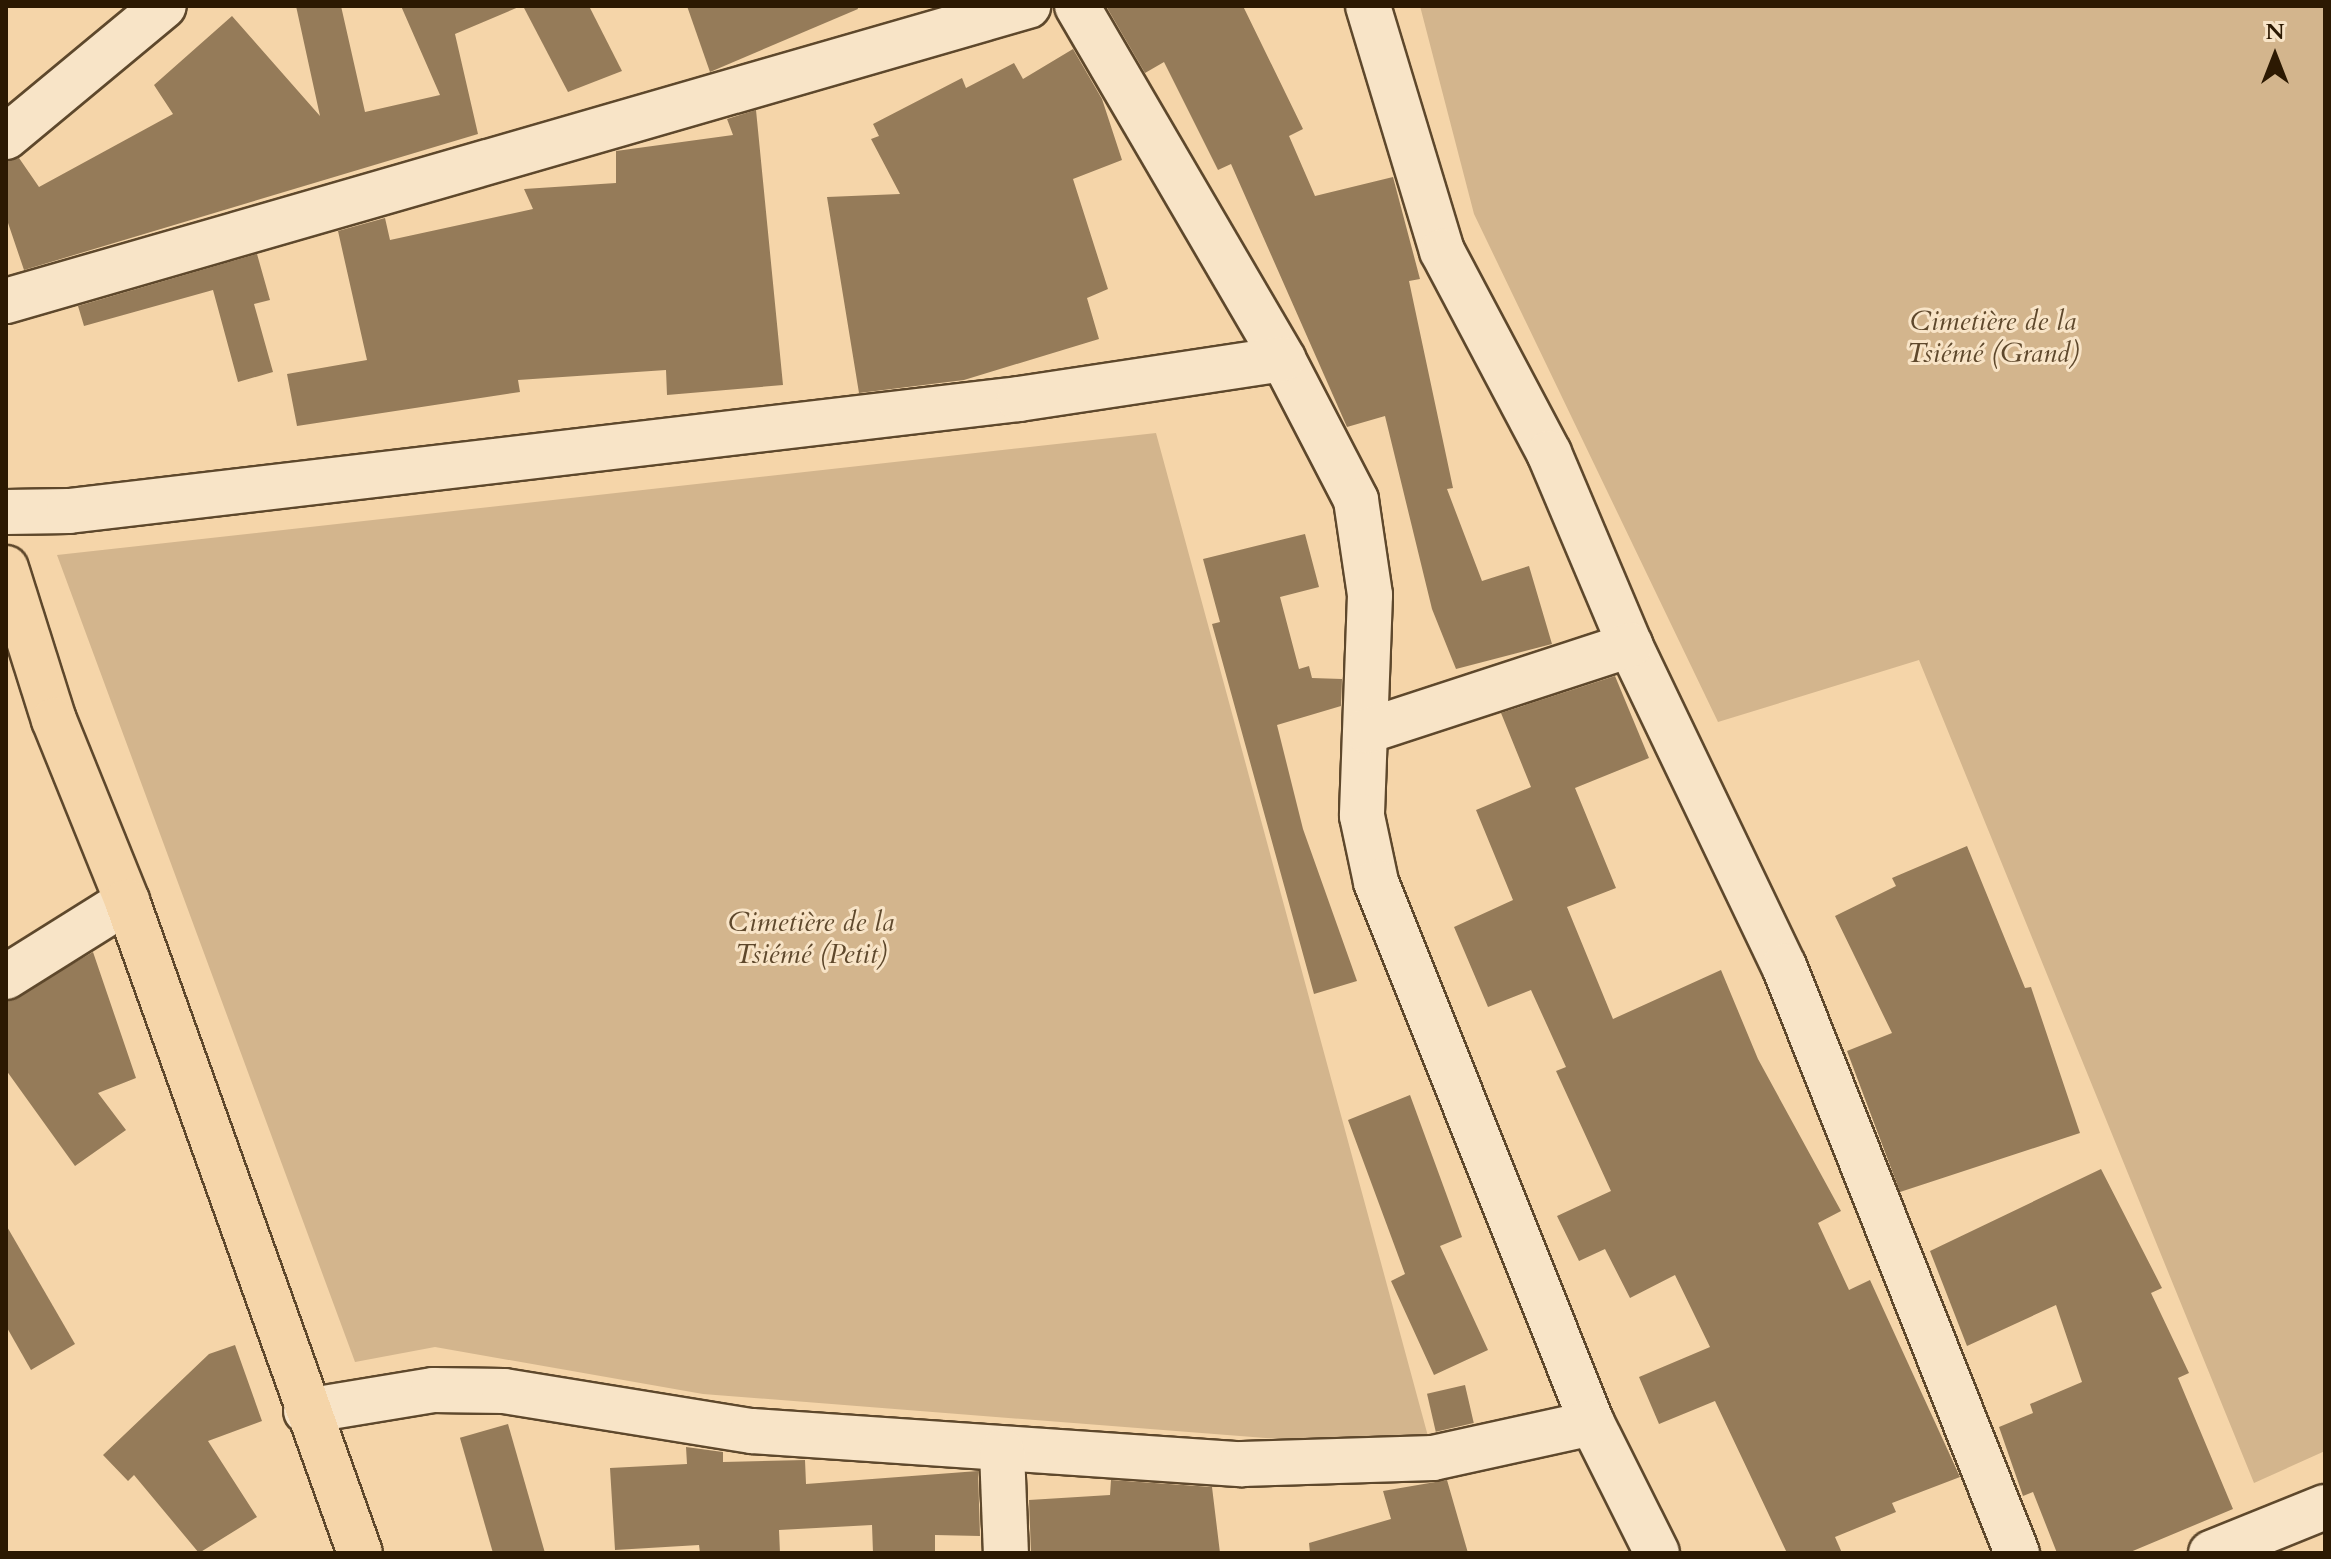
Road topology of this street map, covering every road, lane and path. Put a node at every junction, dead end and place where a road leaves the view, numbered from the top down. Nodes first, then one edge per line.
1 (164, 6) edge
2 (1028, 6) edge
3 (1077, 6) edge
4 (1368, 6) edge
5 (6, 137) edge
6 (6, 301) edge
7 (1283, 359) junction
8 (6, 512) edge
9 (6, 568) edge
10 (1630, 645) junction
11 (1367, 731) junction
12 (127, 901) junction
13 (6, 977) edge
14 (306, 1411) junction
15 (1592, 1423) junction
16 (1002, 1451) junction
17 (2325, 1507) edge
18 (360, 1553) edge
19 (1006, 1553) edge
20 (1657, 1553) edge
21 (2017, 1553) edge
22 (2211, 1553) edge

1 - 5 street
2 - 6 street
3 - 7 street
4 - 10 street
7 - 8 street
7 - 11 street
9 - 12 highway
10 - 11 street
10 - 21 street
11 - 15 street
12 - 13 street
12 - 14 highway
14 - 16 street
14 - 18 highway
15 - 16 street
15 - 20 street
16 - 19 street
17 - 22 street

